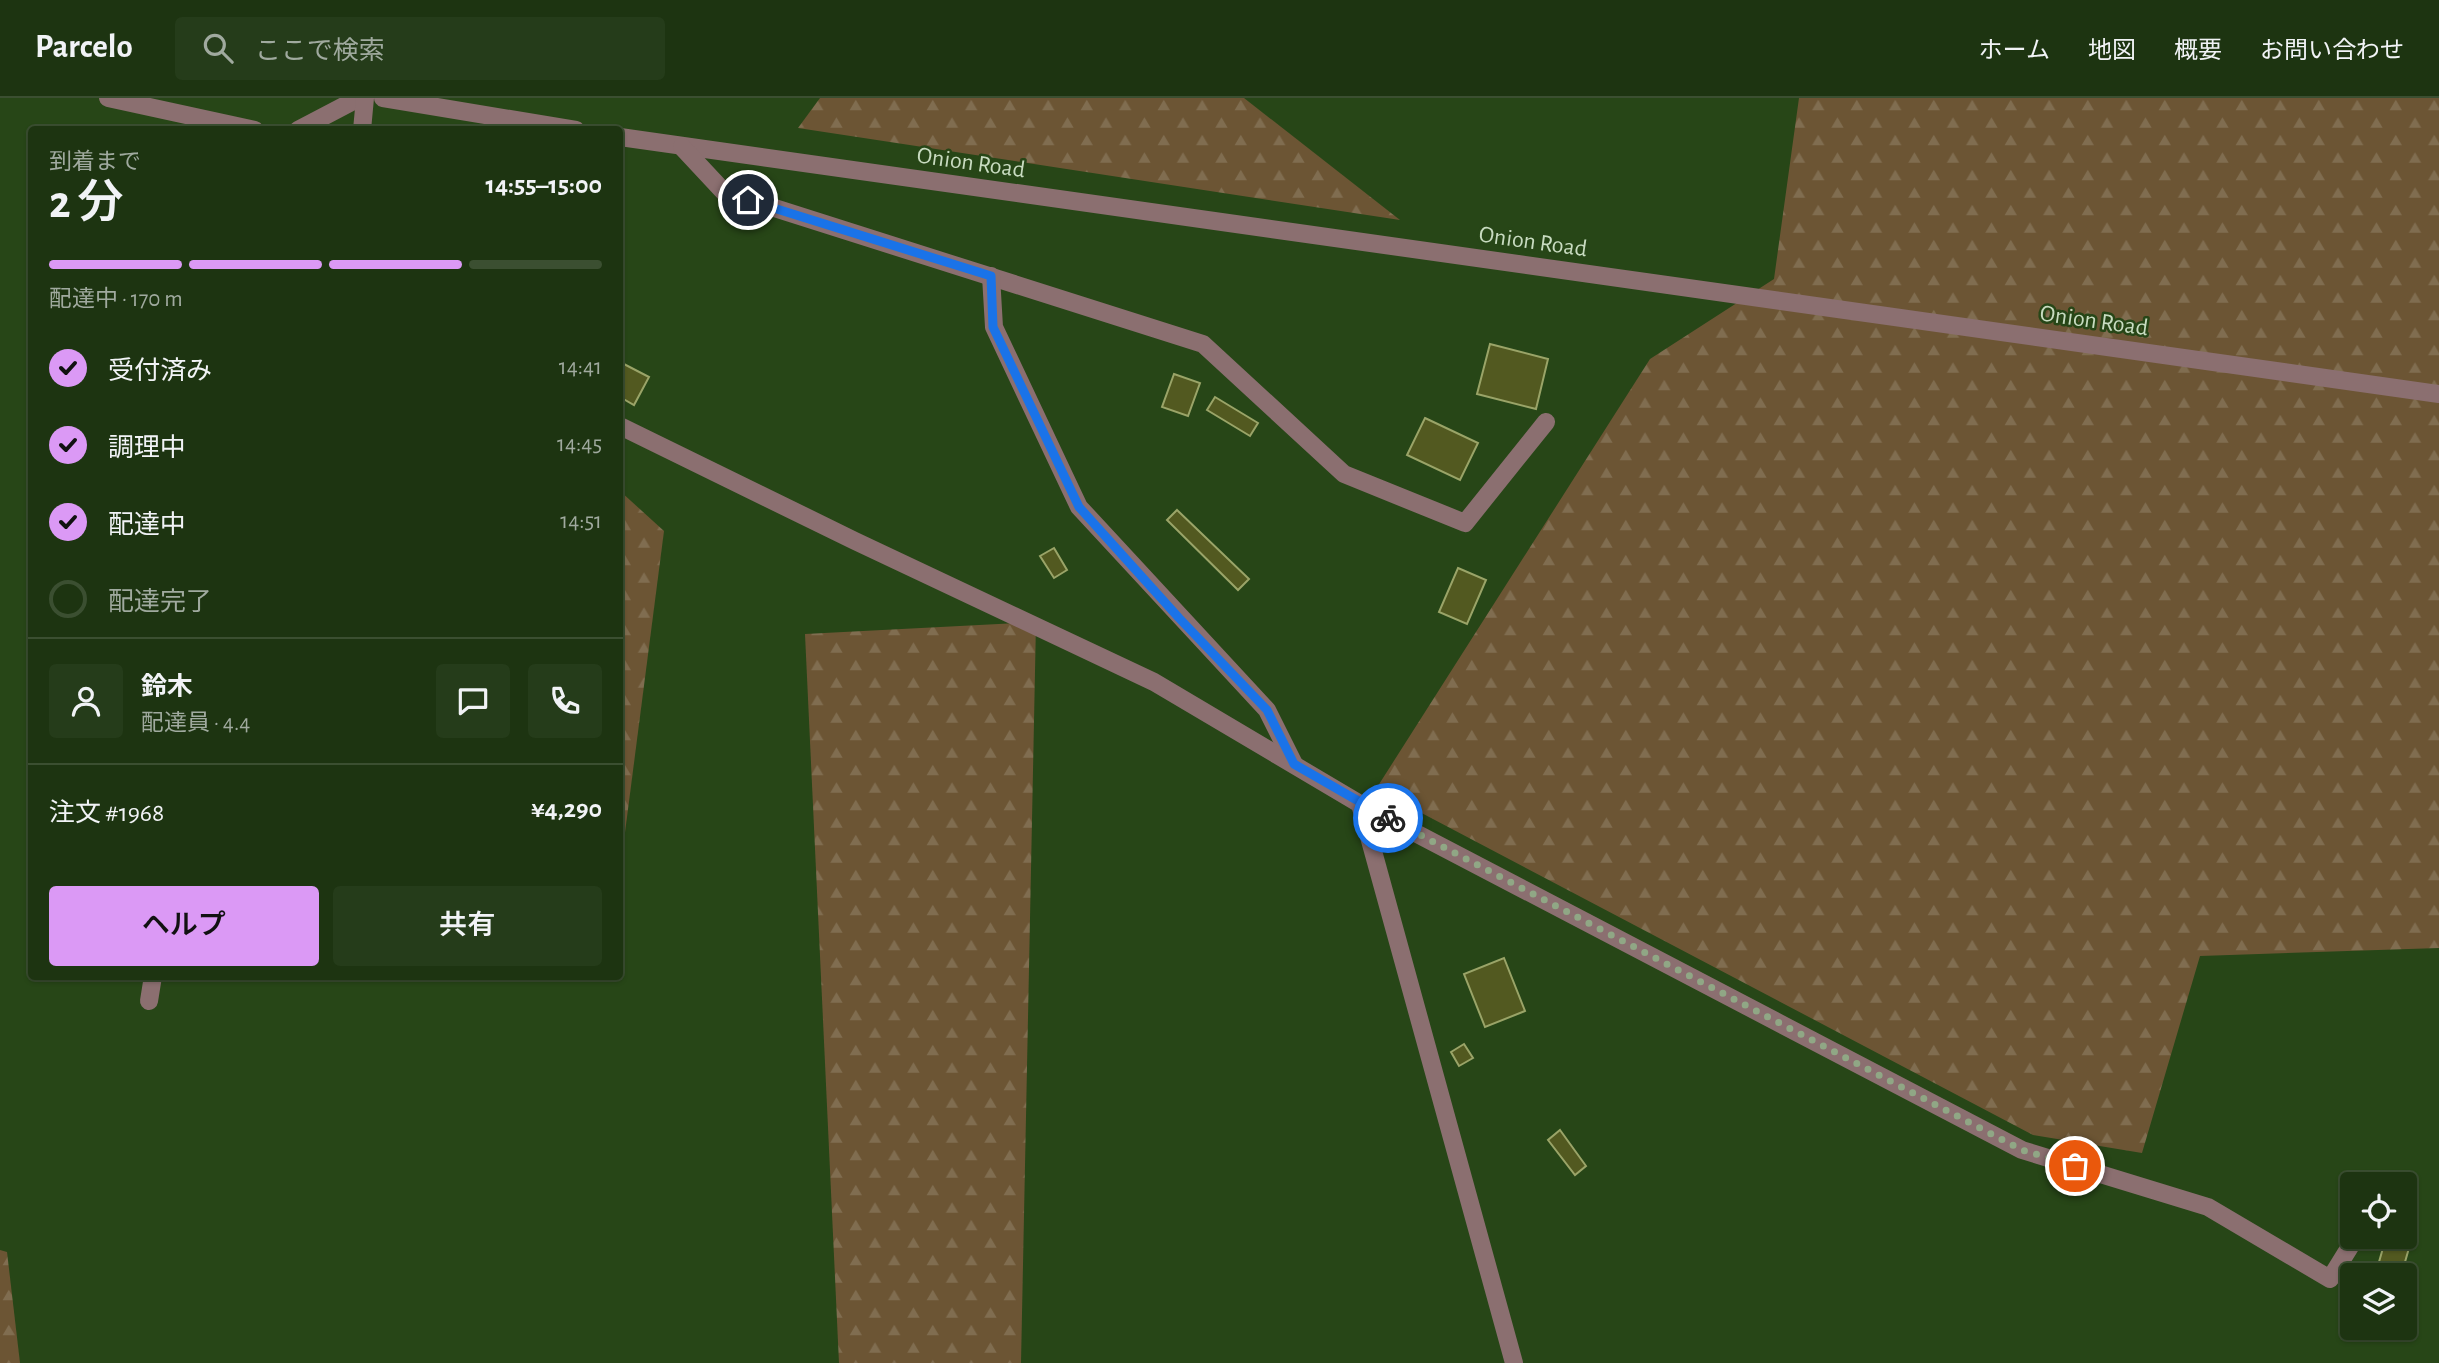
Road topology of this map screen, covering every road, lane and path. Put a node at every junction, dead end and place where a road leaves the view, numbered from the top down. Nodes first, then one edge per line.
1 (108, 98) edge
2 (359, 98) edge
3 (365, 98) edge
4 (383, 98) edge
5 (237, 126) edge
6 (306, 126) edge
7 (362, 126) edge
8 (552, 126) edge
9 (623, 137) edge
10 (682, 147) junction
11 (991, 276) junction
12 (2439, 394) edge
13 (1546, 422) dead end
14 (623, 427) edge
15 (1294, 764) junction
16 (1360, 804) junction
17 (152, 980) edge
18 (149, 1001) dead end
19 (2349, 1249) edge
20 (1514, 1363) edge

1 - 5 street
2 - 6 street
3 - 7 street
4 - 8 street
9 - 10 street, Onion Road
10 - 11 street
10 - 12 street, Onion Road
11 - 13 street
11 - 15 street
14 - 15 street
15 - 16 street
16 - 19 street
16 - 20 street
17 - 18 street

